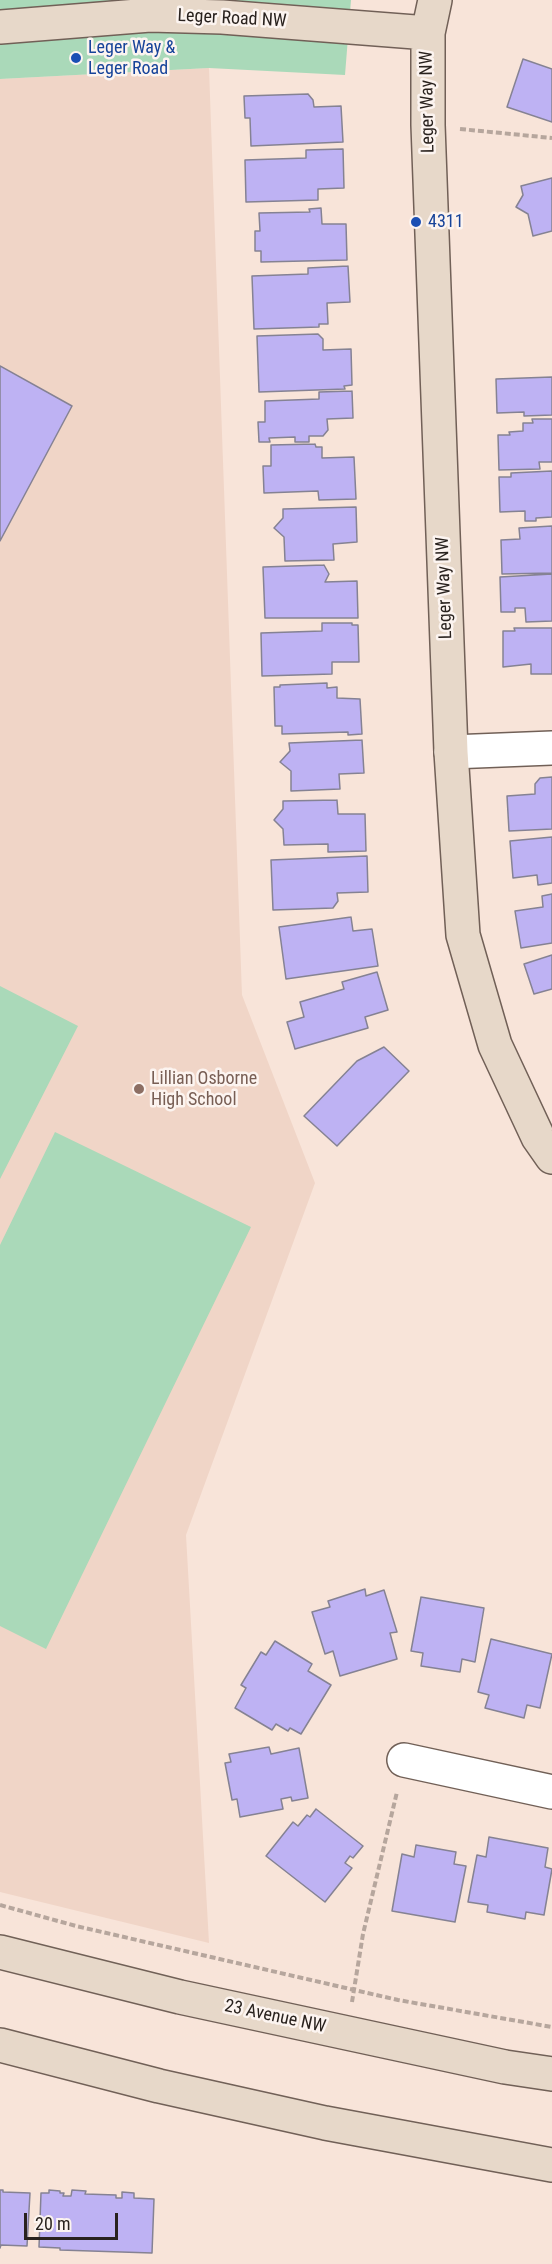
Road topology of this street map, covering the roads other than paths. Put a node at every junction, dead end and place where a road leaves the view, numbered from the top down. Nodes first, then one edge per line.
1 (435, 0) edge
2 (0, 27) edge
3 (428, 33) junction
4 (552, 748) edge
5 (451, 752) junction
6 (552, 1157) edge
7 (404, 1760) road end
8 (552, 1791) edge
9 (0, 1952) edge
10 (0, 2045) edge
11 (552, 2074) edge
12 (552, 2165) edge

1 - 3 street, Leger Way NW
2 - 3 street, Leger Road NW
3 - 5 street, Leger Way NW
4 - 5 street
5 - 6 street, Leger Way NW
7 - 8 street
9 - 11 street, 23 Avenue NW
10 - 12 street

